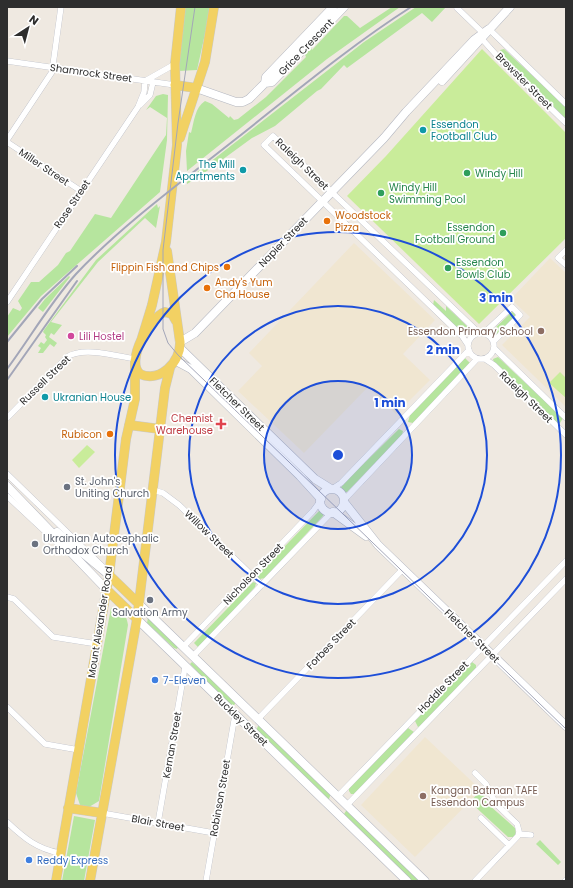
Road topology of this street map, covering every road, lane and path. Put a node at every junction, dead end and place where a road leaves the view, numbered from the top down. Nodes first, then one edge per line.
1 (61, 7) edge
2 (181, 7) edge
3 (214, 7) edge
4 (510, 7) edge
5 (340, 8) edge
6 (457, 8) edge
7 (483, 34) junction
8 (7, 62) edge
9 (175, 64) junction
10 (53, 68) junction
11 (144, 81) junction
12 (153, 82) junction
13 (175, 85) junction
14 (196, 88) junction
15 (566, 104) edge
16 (138, 107) junction
17 (566, 123) edge
18 (7, 141) edge
19 (177, 145) junction
20 (81, 191) junction
21 (332, 192) junction
22 (323, 202) junction
23 (166, 242) junction
24 (566, 250) edge
25 (566, 266) edge
26 (7, 302) edge
27 (176, 321) junction
28 (482, 333) junction
29 (141, 341) junction
30 (494, 341) junction
31 (180, 345) junction
32 (468, 348) junction
33 (495, 349) junction
34 (477, 359) junction
35 (485, 359) junction
36 (135, 360) junction
37 (173, 364) junction
38 (7, 418) edge
39 (566, 418) edge
40 (129, 425) junction
41 (160, 430) junction
42 (565, 432) edge
43 (7, 474) edge
44 (7, 486) edge
45 (332, 489) junction
46 (153, 490) junction
47 (7, 496) edge
48 (321, 500) junction
49 (344, 501) junction
50 (31, 510) junction
51 (332, 512) junction
52 (378, 545) junction
53 (76, 559) junction
54 (566, 561) edge
55 (403, 569) junction
56 (109, 575) junction
57 (252, 576) junction
58 (566, 579) edge
59 (262, 584) junction
60 (106, 590) junction
61 (7, 597) edge
62 (139, 604) junction
63 (137, 619) junction
64 (97, 644) junction
65 (483, 646) junction
66 (183, 647) junction
67 (175, 656) junction
68 (193, 656) junction
69 (492, 656) junction
70 (186, 667) junction
71 (244, 706) junction
72 (7, 707) edge
73 (235, 715) junction
74 (258, 719) junction
75 (566, 726) edge
76 (249, 729) junction
77 (78, 750) junction
78 (475, 773) dead end
79 (338, 796) junction
80 (347, 805) junction
81 (330, 806) junction
82 (68, 808) junction
83 (102, 813) junction
84 (480, 818) dead end
85 (7, 822) edge
86 (158, 823) junction
87 (214, 833) junction
88 (519, 834) junction
89 (531, 835) dead end
90 (509, 845) junction
91 (60, 853) junction
92 (56, 881) edge
93 (90, 881) edge
94 (206, 881) edge
95 (407, 881) edge
96 (426, 881) edge
97 (475, 881) edge

1 - 10 street
2 - 9 main road
3 - 14 main road
4 - 7 street, Napier Street
5 - 14 street, Grice Crescent
6 - 7 street, Brewster Street
7 - 15 street, Brewster Street
7 - 17 street, Brewster Street
7 - 21 street, Napier Street
8 - 10 street, Shamrock Street
9 - 11 street
9 - 13 main road
10 - 11 street, Shamrock Street
10 - 18 street
11 - 12 street, Shamrock Street
11 - 16 street, Rose Street
12 - 13 street, Shamrock Street
12 - 16 street, Rose Street
13 - 14 main road
13 - 19 main road
14 - 19 main road
16 - 20 street, Rose Street
18 - 20 street, Miller Street
19 - 23 main road
20 - 26 street, Rose Street
21 - 22 street, Napier Street
21 - 22 street, Raleigh Street
21 - 28 street, Raleigh Street
22 - 31 street, Napier Street
22 - 32 street, Raleigh Street
23 - 27 main road
23 - 29 main road
24 - 25 street
27 - 29 main road
27 - 31 main road
28 - 30 street
28 - 30 street
28 - 32 street
29 - 36 main road, Mount Alexander Road
30 - 33 street
31 - 37 main road
31 - 45 street, Fletcher Street
32 - 34 street
32 - 45 street
33 - 35 street
33 - 39 street, Raleigh Street
34 - 35 street
34 - 49 street
35 - 42 street, Raleigh Street
36 - 37 main road
36 - 38 street, Russell Street
36 - 40 main road, Mount Alexander Road
37 - 41 main road
37 - 48 street, Fletcher Street
40 - 41 main road
40 - 56 main road, Mount Alexander Road
41 - 46 main road
43 - 56 street, Buckley Street
44 - 50 street, Buckley Street
45 - 48 street
45 - 49 street
46 - 57 street, Willow Street
46 - 62 main road
47 - 53 street, Buckley Street
48 - 51 street
48 - 57 street, Nicholson Street
49 - 51 street
49 - 52 street, Fletcher Street
50 - 53 street, Buckley Street
50 - 56 street, Buckley Street
51 - 52 street, Fletcher Street
51 - 59 street, Nicholson Street
52 - 55 street, Fletcher Street
53 - 60 street, Buckley Street
54 - 65 street, Hoddle Street
55 - 65 street, Fletcher Street
55 - 74 street, Forbes Street
56 - 60 main road, Mount Alexander Road
56 - 62 main road, Buckley Street
57 - 59 street, Willow Street
57 - 66 street, Nicholson Street
58 - 69 street, Hoddle Street
59 - 68 street, Nicholson Street
60 - 63 main road, Buckley Street
60 - 64 main road, Mount Alexander Road
61 - 64 street
62 - 63 main road
62 - 66 street, Buckley Street
63 - 67 street, Buckley Street
63 - 83 main road
64 - 77 main road, Mount Alexander Road
65 - 69 street, Fletcher Street
65 - 79 street, Hoddle Street
66 - 67 street
66 - 68 street, Buckley Street
67 - 70 street, Buckley Street
68 - 70 street
68 - 71 street, Buckley Street
69 - 75 street, Fletcher Street
69 - 80 street, Hoddle Street
70 - 73 street, Buckley Street
70 - 86 street, Kernan Street
71 - 73 street
71 - 74 street, Buckley Street
72 - 77 street
73 - 76 street, Buckley Street
73 - 87 street, Robinson Street
74 - 76 street
74 - 79 street, Buckley Street
76 - 81 street, Buckley Street
77 - 82 main road, Mount Alexander Road
78 - 88 street
79 - 80 street, Buckley Street
79 - 81 street
80 - 81 street
80 - 96 street, Buckley Street
81 - 95 street, Buckley Street
82 - 83 main road
82 - 91 main road, Mount Alexander Road
83 - 86 street, Blair Street
83 - 93 main road
84 - 90 street
85 - 91 street
86 - 87 street, Blair Street
87 - 94 street, Robinson Street
88 - 89 street
88 - 90 street
90 - 97 street
91 - 92 main road, Mount Alexander Road

